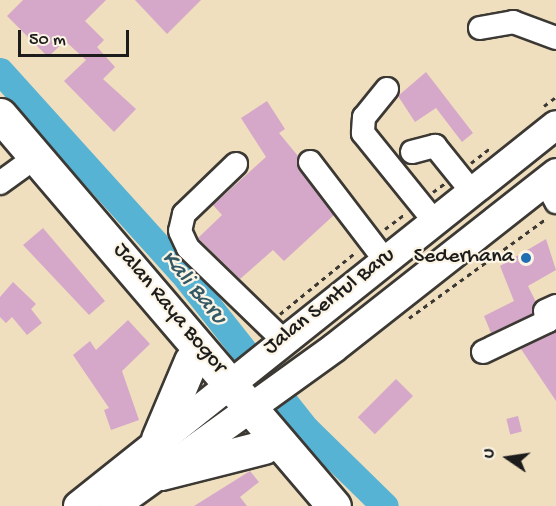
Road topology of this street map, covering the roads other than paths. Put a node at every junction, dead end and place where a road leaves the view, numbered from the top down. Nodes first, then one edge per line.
1 (480, 28) dead end
2 (556, 38) edge
3 (387, 89) dead end
4 (0, 115) edge
5 (556, 125) edge
6 (0, 140) edge
7 (412, 152) dead end
8 (310, 162) dead end
9 (236, 164) dead end
10 (12, 174) edge
11 (471, 192) junction
12 (552, 193) edge
13 (434, 221) junction
14 (385, 260) junction
15 (556, 306) edge
16 (278, 342) junction
17 (483, 352) dead end
18 (191, 362) junction
19 (229, 382) junction
20 (251, 410) junction
21 (158, 439) junction
22 (264, 447) junction
23 (160, 473) junction
24 (78, 506) edge
25 (115, 506) edge
26 (311, 506) edge
27 (333, 506) edge

1 - 2 lane
3 - 13 lane
4 - 19 highway, Jalan Raya Bogor
5 - 11 main road, Jalan Sentul Baru
6 - 10 highway, Jalan Raya Bogor
7 - 11 lane
8 - 14 lane
9 - 16 lane
10 - 18 highway, Jalan Raya Bogor
11 - 13 main road, Jalan Sentul Baru
12 - 20 main road, Jalan Sentul Baru
13 - 14 main road, Jalan Sentul Baru
14 - 16 main road, Jalan Sentul Baru
15 - 17 lane
16 - 19 main road, Jalan Sentul Baru
18 - 19 highway, Jalan Raya Bogor
18 - 21 highway
19 - 20 highway, Jalan Raya Bogor
19 - 21 main road, Jalan Sentul Baru
20 - 22 highway, Jalan Raya Bogor
20 - 23 main road, Jalan Sentul Baru
20 - 27 highway, Jalan Raya Bogor
21 - 24 main road, Jalan Sentul Baru
22 - 23 highway
22 - 26 highway, Jalan Raya Bogor
23 - 25 main road, Jalan Sentul Baru

